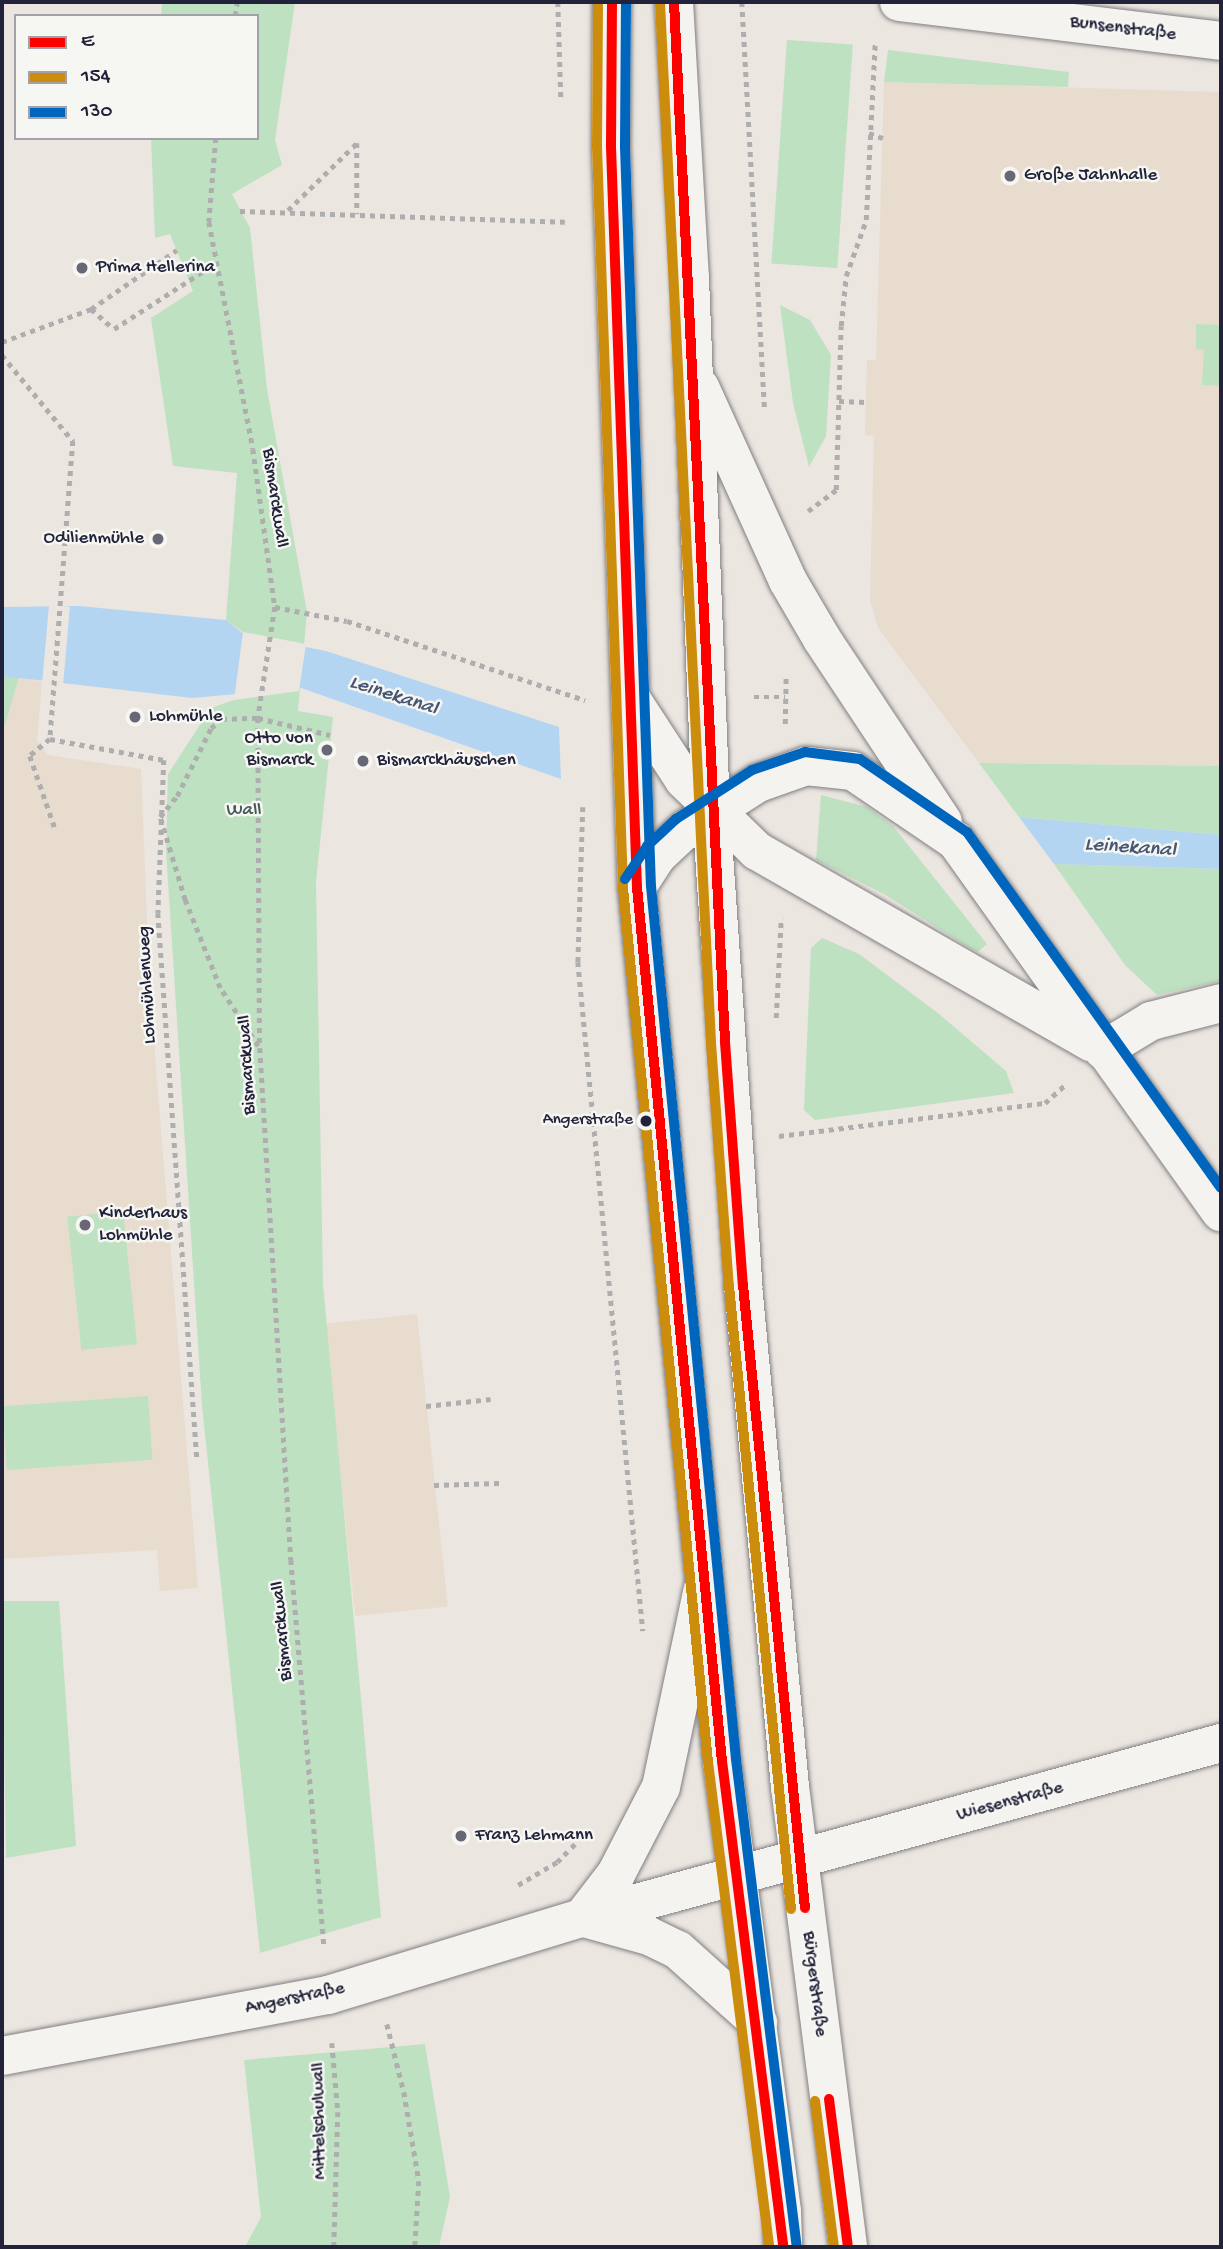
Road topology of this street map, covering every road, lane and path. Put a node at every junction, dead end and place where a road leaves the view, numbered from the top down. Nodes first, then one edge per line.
1 (612, 2) edge
2 (674, 2) edge
3 (742, 2) edge
4 (887, 15) edge
5 (1221, 41) edge
6 (869, 133) junction
7 (883, 138) dead end
8 (216, 140) edge
9 (240, 211) dead end
10 (287, 211) junction
11 (357, 214) junction
12 (565, 222) dead end
13 (177, 250) dead end
14 (216, 263) junction
15 (91, 309) junction
16 (2, 342) edge
17 (2, 355) edge
18 (693, 372) junction
19 (839, 401) junction
20 (866, 402) dead end
21 (766, 420) dead end
22 (804, 514) dead end
23 (275, 607) junction
24 (786, 671) dead end
25 (587, 701) dead end
26 (632, 701) junction
27 (258, 718) junction
28 (330, 735) dead end
29 (50, 739) junction
30 (785, 770) junction
31 (711, 810) junction
32 (160, 817) junction
33 (55, 828) dead end
34 (956, 841) junction
35 (782, 868) junction
36 (637, 887) junction
37 (1221, 1003) edge
38 (775, 1030) dead end
39 (260, 1048) junction
40 (1103, 1050) junction
41 (771, 1137) dead end
42 (1221, 1212) edge
43 (491, 1399) dead end
44 (426, 1405) dead end
45 (197, 1458) dead end
46 (499, 1483) dead end
47 (434, 1485) dead end
48 (704, 1583) junction
49 (1221, 1743) edge
50 (579, 1840) dead end
51 (799, 1859) junction
52 (738, 1876) junction
53 (509, 1888) dead end
54 (582, 1918) junction
55 (328, 1995) junction
56 (758, 2022) junction
57 (390, 2043) dead end
58 (2, 2056) edge
59 (334, 2247) edge
60 (415, 2247) edge
61 (783, 2247) edge
62 (848, 2247) edge

1 - 26 main road
2 - 18 main road, Bürgerstraße
3 - 21 path
4 - 5 main road, Bunsenstraße
4 - 6 path
6 - 7 path
6 - 19 path
8 - 14 path, Bismarckwall
9 - 10 path
10 - 11 path
10 - 11 path
11 - 12 path
13 - 15 path
14 - 15 path
14 - 23 path, Bismarckwall
15 - 16 path
17 - 29 path
18 - 31 main road, Bürgerstraße
18 - 34 main road
19 - 20 path
19 - 22 path
23 - 25 path
23 - 27 path, Bismarckwall
24 - 30 path
26 - 31 main road
26 - 36 main road
27 - 28 path
27 - 32 path
27 - 39 path, Bismarckwall
29 - 32 path, Lohmühlenweg
29 - 33 path
30 - 31 main road
30 - 34 main road
31 - 35 main road
31 - 36 main road
31 - 51 main road, Bürgerstraße
32 - 39 path
32 - 45 path, Lohmühlenweg
34 - 40 main road
35 - 38 path
35 - 40 main road
36 - 48 main road
37 - 40 main road
39 - 55 path, Bismarckwall
40 - 41 path
40 - 42 main road
43 - 44 path
46 - 47 path
48 - 52 main road
48 - 54 main road
49 - 51 main road, Wiesenstraße
50 - 53 path
51 - 52 main road, Angerstraße
51 - 62 main road, Bürgerstraße
52 - 54 main road, Angerstraße
52 - 56 main road
54 - 55 main road, Angerstraße
54 - 56 main road
55 - 58 main road, Angerstraße
55 - 59 path, Mittelschulwall
56 - 61 main road
57 - 60 path

